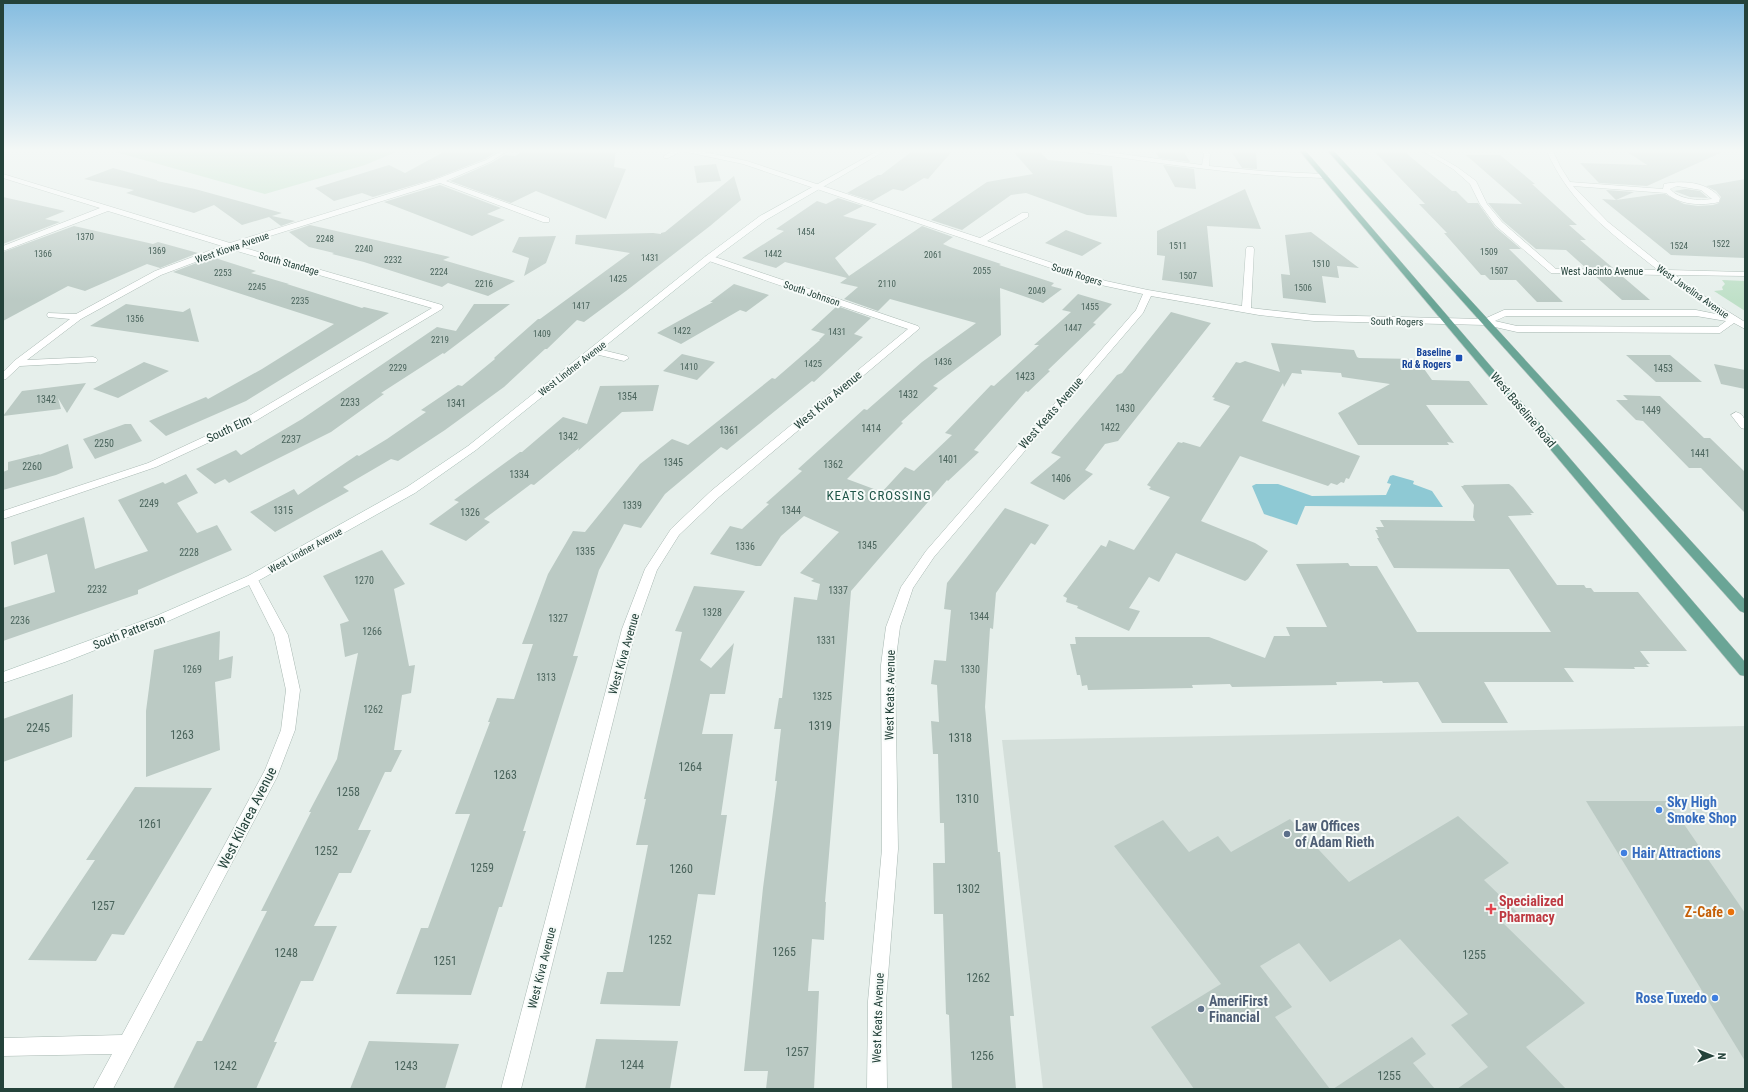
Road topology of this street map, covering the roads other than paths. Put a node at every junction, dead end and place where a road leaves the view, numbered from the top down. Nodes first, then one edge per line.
1 (82, 200) edge
2 (379, 200) edge
3 (492, 200) edge
4 (793, 200) edge
5 (859, 200) edge
6 (1345, 200) edge
7 (1376, 200) edge
8 (1482, 200) edge
9 (1581, 200) edge
10 (1688, 200) edge
11 (1713, 200) edge
12 (108, 208) junction
13 (1025, 215) dead end
14 (546, 220) dead end
15 (981, 240) junction
16 (230, 246) junction
17 (3, 249) edge
18 (1250, 249) dead end
19 (709, 258) junction
20 (1664, 272) junction
21 (1745, 274) edge
22 (1148, 293) junction
23 (439, 307) joint
24 (1246, 310) junction
25 (51, 315) dead end
26 (78, 317) junction
27 (1733, 320) junction
28 (1449, 322) junction
29 (1486, 322) junction
30 (1745, 326) edge
31 (915, 328) joint
32 (594, 350) junction
33 (624, 358) dead end
34 (93, 360) dead end
35 (17, 363) junction
36 (3, 377) edge
37 (1736, 415) dead end
38 (1745, 426) edge
39 (3, 515) edge
40 (252, 579) junction
41 (1745, 608) edge
42 (1745, 671) edge
43 (3, 678) edge
44 (127, 1044) junction
45 (3, 1047) edge
46 (103, 1089) edge
47 (511, 1089) edge
48 (877, 1089) edge

1 - 12 street, South Standage
2 - 16 street, West Kiowa Avenue
3 - 14 street
4 - 19 street, West Lindner Avenue
5 - 15 street, South Rogers
6 - 28 main road, West Baseline Road
7 - 29 main road
8 - 20 street, West Jacinto Avenue
9 - 20 street, West Javelina Avenue
10 - 11 street
12 - 16 street, South Standage
12 - 17 street
13 - 15 street
15 - 22 street, South Rogers
16 - 23 street, South Standage
16 - 26 street, West Kiowa Avenue
18 - 24 street
19 - 31 street, South Johnson
19 - 32 street, West Lindner Avenue
20 - 21 street, West Jacinto Avenue
20 - 27 street, West Javelina Avenue
22 - 24 street, South Rogers
22 - 48 street, West Keats Avenue
23 - 39 street, South Elm
24 - 28 street, South Rogers
25 - 26 street
26 - 35 street, West Kiowa Avenue
27 - 29 street, South Rogers
27 - 29 street, South Rogers
27 - 30 street, West Javelina Avenue
28 - 29 street, South Rogers
28 - 42 main road, West Baseline Road
29 - 41 main road
31 - 47 street, West Kiva Avenue
32 - 33 street
32 - 40 street, West Lindner Avenue
34 - 35 street
35 - 36 street, West Kiowa Avenue
37 - 38 street
40 - 43 street, South Patterson
40 - 44 street, West Kilarea Avenue
44 - 45 street
44 - 46 street, West Kilarea Avenue

